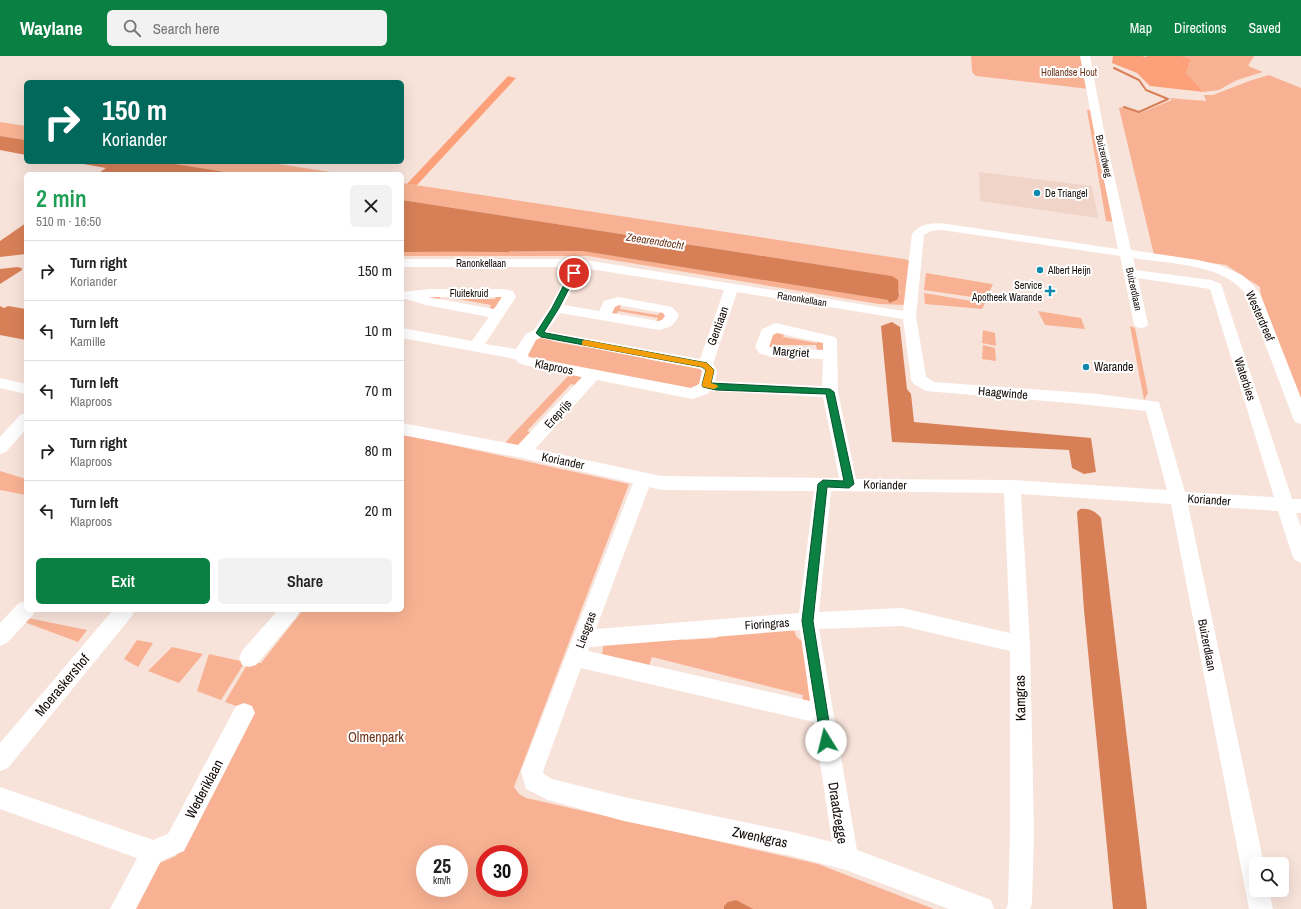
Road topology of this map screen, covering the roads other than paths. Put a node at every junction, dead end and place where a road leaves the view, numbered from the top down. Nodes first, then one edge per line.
1 (1085, 56) edge
2 (1126, 254) junction
3 (404, 263) edge
4 (579, 263) junction
5 (1130, 273) junction
6 (732, 287) junction
7 (404, 295) edge
8 (556, 308) junction
9 (498, 314) junction
10 (604, 316) dead end
11 (909, 316) junction
12 (1141, 324) dead end
13 (404, 333) edge
14 (539, 333) junction
15 (476, 347) junction
16 (830, 347) dead end
17 (520, 355) junction
18 (705, 365) junction
19 (593, 375) junction
20 (0, 383) edge
21 (706, 385) junction
22 (24, 389) edge
23 (830, 392) junction
24 (1153, 406) joint
25 (1301, 418) edge
26 (24, 421) edge
27 (404, 429) edge
28 (0, 448) edge
29 (522, 452) junction
30 (643, 479) junction
31 (823, 484) junction
32 (849, 484) junction
33 (1012, 487) junction
34 (1178, 498) junction
35 (1293, 505) edge
36 (1301, 555) edge
37 (24, 611) edge
38 (123, 612) edge
39 (288, 612) edge
40 (808, 621) junction
41 (0, 637) edge
42 (583, 639) junction
43 (1020, 644) junction
44 (249, 658) dead end
45 (576, 658) junction
46 (244, 713) dead end
47 (822, 714) junction
48 (0, 760) edge
49 (534, 780) joint
50 (0, 798) edge
51 (153, 852) junction
52 (1251, 857) edge
53 (846, 858) junction
54 (1258, 897) edge
55 (122, 909) edge
56 (982, 909) edge
57 (1018, 909) edge
58 (1261, 909) edge

1 - 2 street, Buizerdweg
2 - 5 street, Buizerdlaan
2 - 11 street
2 - 25 street, Westerdreef
3 - 4 street, Ranonkellaan
4 - 6 street, Ranonkellaan
4 - 8 street
5 - 12 street, Buizerdlaan
5 - 35 street, Waterbies
6 - 11 street, Ranonkellaan
6 - 18 street, Gentiaan
7 - 9 street, Fluitekruid
7 - 9 street, Fluitekruid
8 - 10 street
8 - 14 street
9 - 15 street, Fluitekruid
11 - 24 street, Haagwinde
13 - 15 street, Klaproos
14 - 17 street
14 - 18 street
15 - 17 street, Klaproos
16 - 23 street
17 - 19 street, Klaproos
18 - 21 street
19 - 21 street, Klaproos
19 - 29 street, Ereprijs
20 - 22 street
21 - 23 street
23 - 32 street
24 - 34 street, Buizerdlaan
26 - 28 street
27 - 29 street, Koriander
29 - 30 street, Koriander
30 - 31 street, Koriander
30 - 42 street, Liesgras
31 - 32 street, Koriander
31 - 40 street, Draadzegge
32 - 33 street, Koriander
33 - 34 street, Koriander
33 - 43 street, Kamgras
34 - 35 street, Koriander
34 - 52 street, Buizerdlaan
35 - 36 street, Waterbies
37 - 41 street
38 - 48 street, Moeraskershof
39 - 44 street
40 - 42 street, Fioringras
40 - 43 street, Fioringras
40 - 47 street, Draadzegge
42 - 45 street, Liesgras
43 - 57 street, Kamgras
45 - 47 street
45 - 49 street, Liesgras
46 - 51 street, Wederiklaan
47 - 53 street, Draadzegge
49 - 53 street, Zwenkgras
50 - 51 street
51 - 55 street
53 - 56 street, Zwenkgras
54 - 58 street

